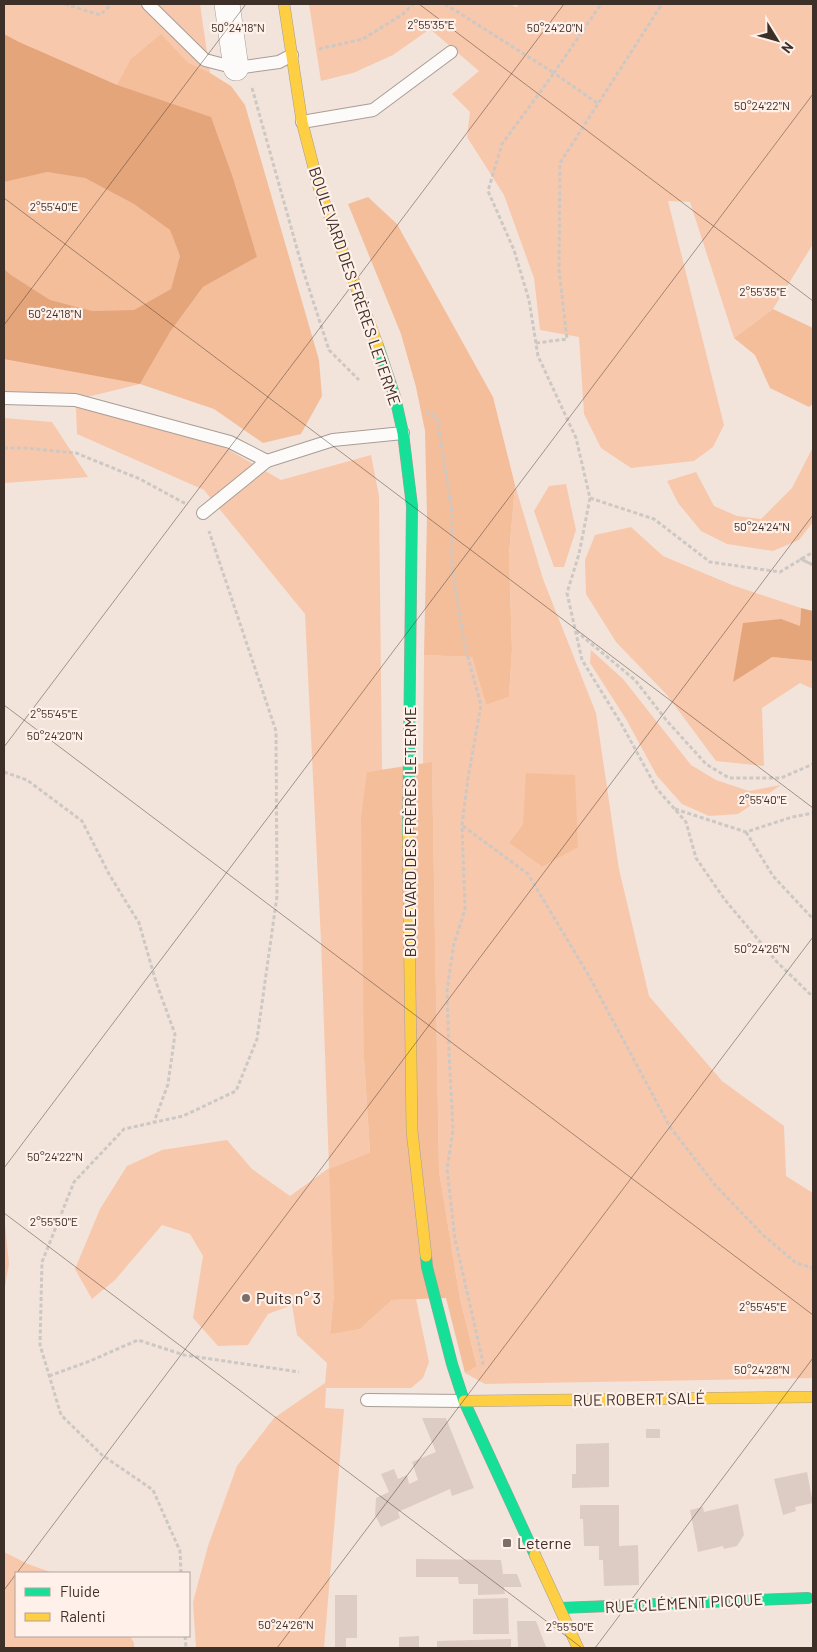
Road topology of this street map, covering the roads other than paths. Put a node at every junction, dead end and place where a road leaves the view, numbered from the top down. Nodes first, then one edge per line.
1 (148, 4) edge
2 (227, 4) edge
3 (284, 4) edge
4 (451, 52) dead end
5 (292, 55) junction
6 (236, 68) junction
7 (302, 122) junction
8 (4, 398) edge
9 (403, 433) junction
10 (267, 462) junction
11 (203, 513) road end
12 (813, 1397) edge
13 (367, 1400) dead end
14 (464, 1401) junction
15 (808, 1598) dead end
16 (560, 1608) junction
17 (578, 1648) edge

1 - 6 lane
2 - 6 street
3 - 5 street, BOULEVARD DES FRÈRES LETERME
4 - 7 lane
5 - 6 lane
5 - 7 street, BOULEVARD DES FRÈRES LETERME
7 - 9 street, BOULEVARD DES FRÈRES LETERME
8 - 10 lane
9 - 10 lane
9 - 14 street, BOULEVARD DES FRÈRES LETERME
10 - 11 lane
12 - 14 street, RUE ROBERT SALÉ
13 - 14 lane
14 - 16 street, BOULEVARD DES FRÈRES LETERME
15 - 16 street, RUE CLÉMENT PICQUE
16 - 17 street, BOULEVARD DES FRÈRES LETERME

